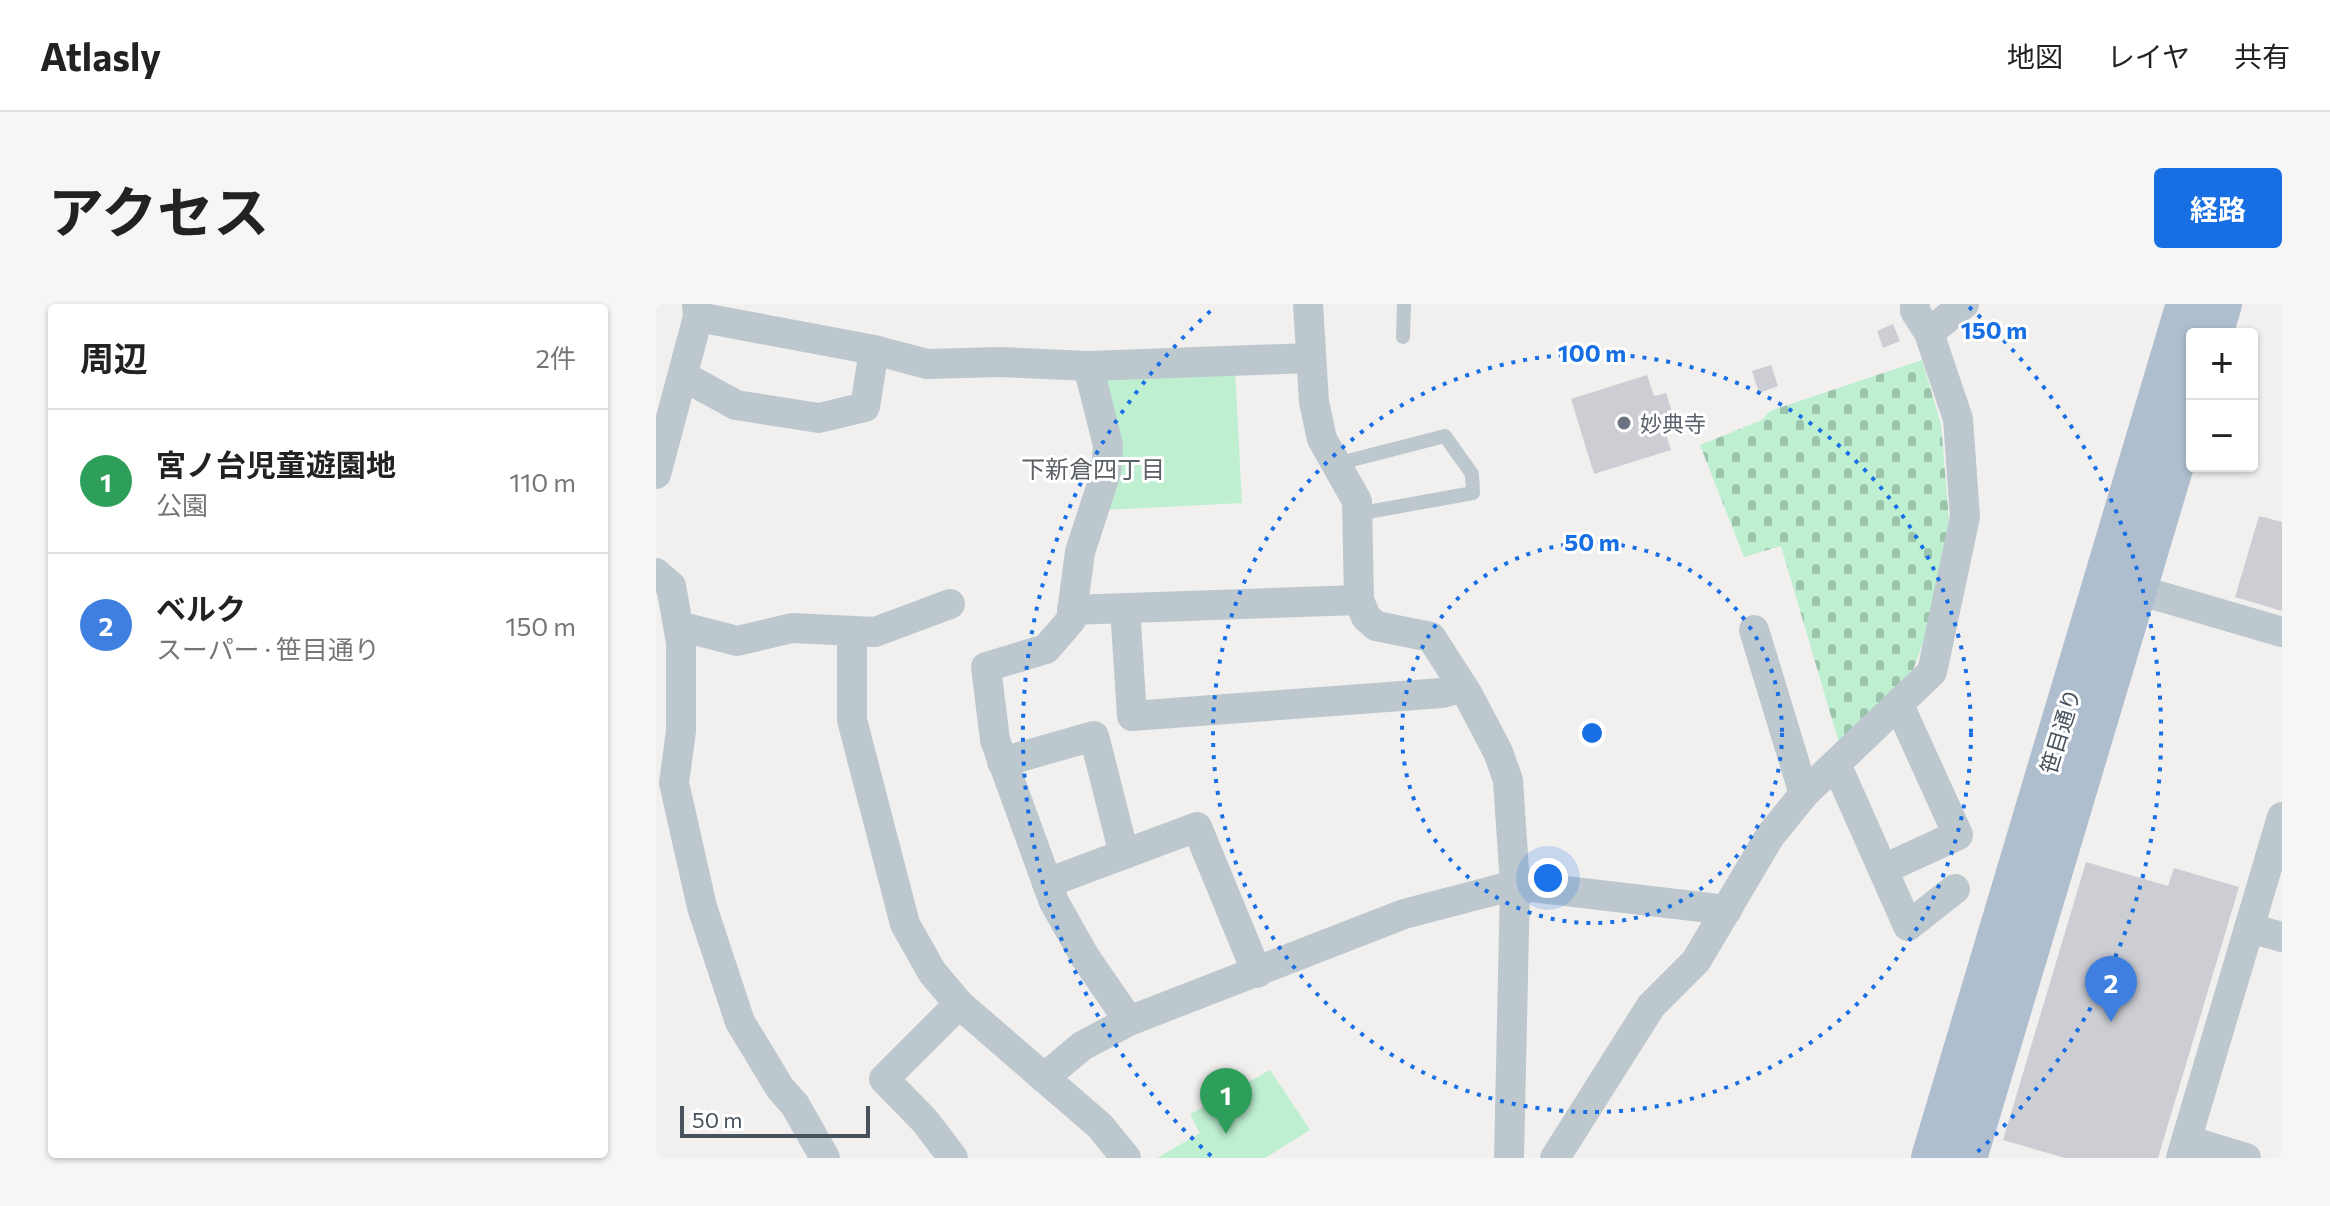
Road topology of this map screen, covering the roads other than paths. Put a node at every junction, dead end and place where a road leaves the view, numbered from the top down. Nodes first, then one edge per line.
1 (1308, 304) edge
2 (1404, 304) edge
3 (1915, 304) edge
4 (1964, 304) edge
5 (2188, 304) edge
6 (2220, 304) edge
7 (698, 311) edge
8 (758, 316) edge
9 (2213, 328) edge
10 (1929, 333) junction
11 (1403, 337) dead end
12 (874, 350) junction
13 (1310, 358) junction
14 (1088, 366) junction
15 (683, 376) junction
16 (2191, 400) edge
17 (1336, 464) junction
18 (656, 474) edge
19 (1357, 514) junction
20 (656, 573) edge
21 (2135, 589) junction
22 (1359, 600) junction
23 (950, 604) dead end
24 (1125, 608) junction
25 (1072, 610) junction
26 (679, 626) junction
27 (1754, 630) dead end
28 (852, 631) junction
29 (2282, 632) edge
30 (1463, 687) junction
31 (1899, 705) junction
32 (1002, 762) junction
33 (1836, 764) junction
34 (1804, 794) junction
35 (2282, 817) edge
36 (1124, 854) junction
37 (1884, 869) junction
38 (1047, 883) junction
39 (1515, 885) junction
40 (1955, 889) dead end
41 (1727, 910) junction
42 (2249, 928) junction
43 (2282, 937) edge
44 (1257, 973) junction
45 (959, 1004) junction
46 (1129, 1021) junction
47 (1044, 1078) junction
48 (2184, 1149) edge
49 (1962, 1157) edge
50 (825, 1158) edge
51 (953, 1158) edge
52 (1126, 1158) edge
53 (1509, 1158) edge
54 (1555, 1158) edge
55 (2246, 1158) edge

1 - 13 street
2 - 11 lane
3 - 10 street
4 - 10 street
5 - 49 main road, 笹目通り
6 - 9 main road
7 - 8 street
7 - 15 street
8 - 12 street
10 - 31 street
12 - 14 street
12 - 15 street
13 - 14 street
13 - 17 street
14 - 25 street
15 - 18 street
16 - 21 main road, 笹目通り
17 - 19 street
17 - 19 lane
19 - 22 street
20 - 26 street
21 - 29 street
21 - 49 main road, 笹目通り
22 - 24 street
22 - 30 street
23 - 28 street
24 - 25 street
24 - 30 street
25 - 32 street
26 - 28 street
26 - 50 street
27 - 34 street
28 - 45 street
30 - 39 street
31 - 33 street
31 - 37 street
32 - 36 street
32 - 38 street
33 - 34 street
33 - 37 street
34 - 41 street
35 - 42 street
36 - 38 street
36 - 44 street
37 - 40 street
38 - 46 street
39 - 41 street
39 - 44 street
39 - 53 street
41 - 54 street
42 - 43 street
42 - 48 street
44 - 46 street
45 - 47 street
45 - 51 street
46 - 47 street
47 - 52 street
48 - 55 street

